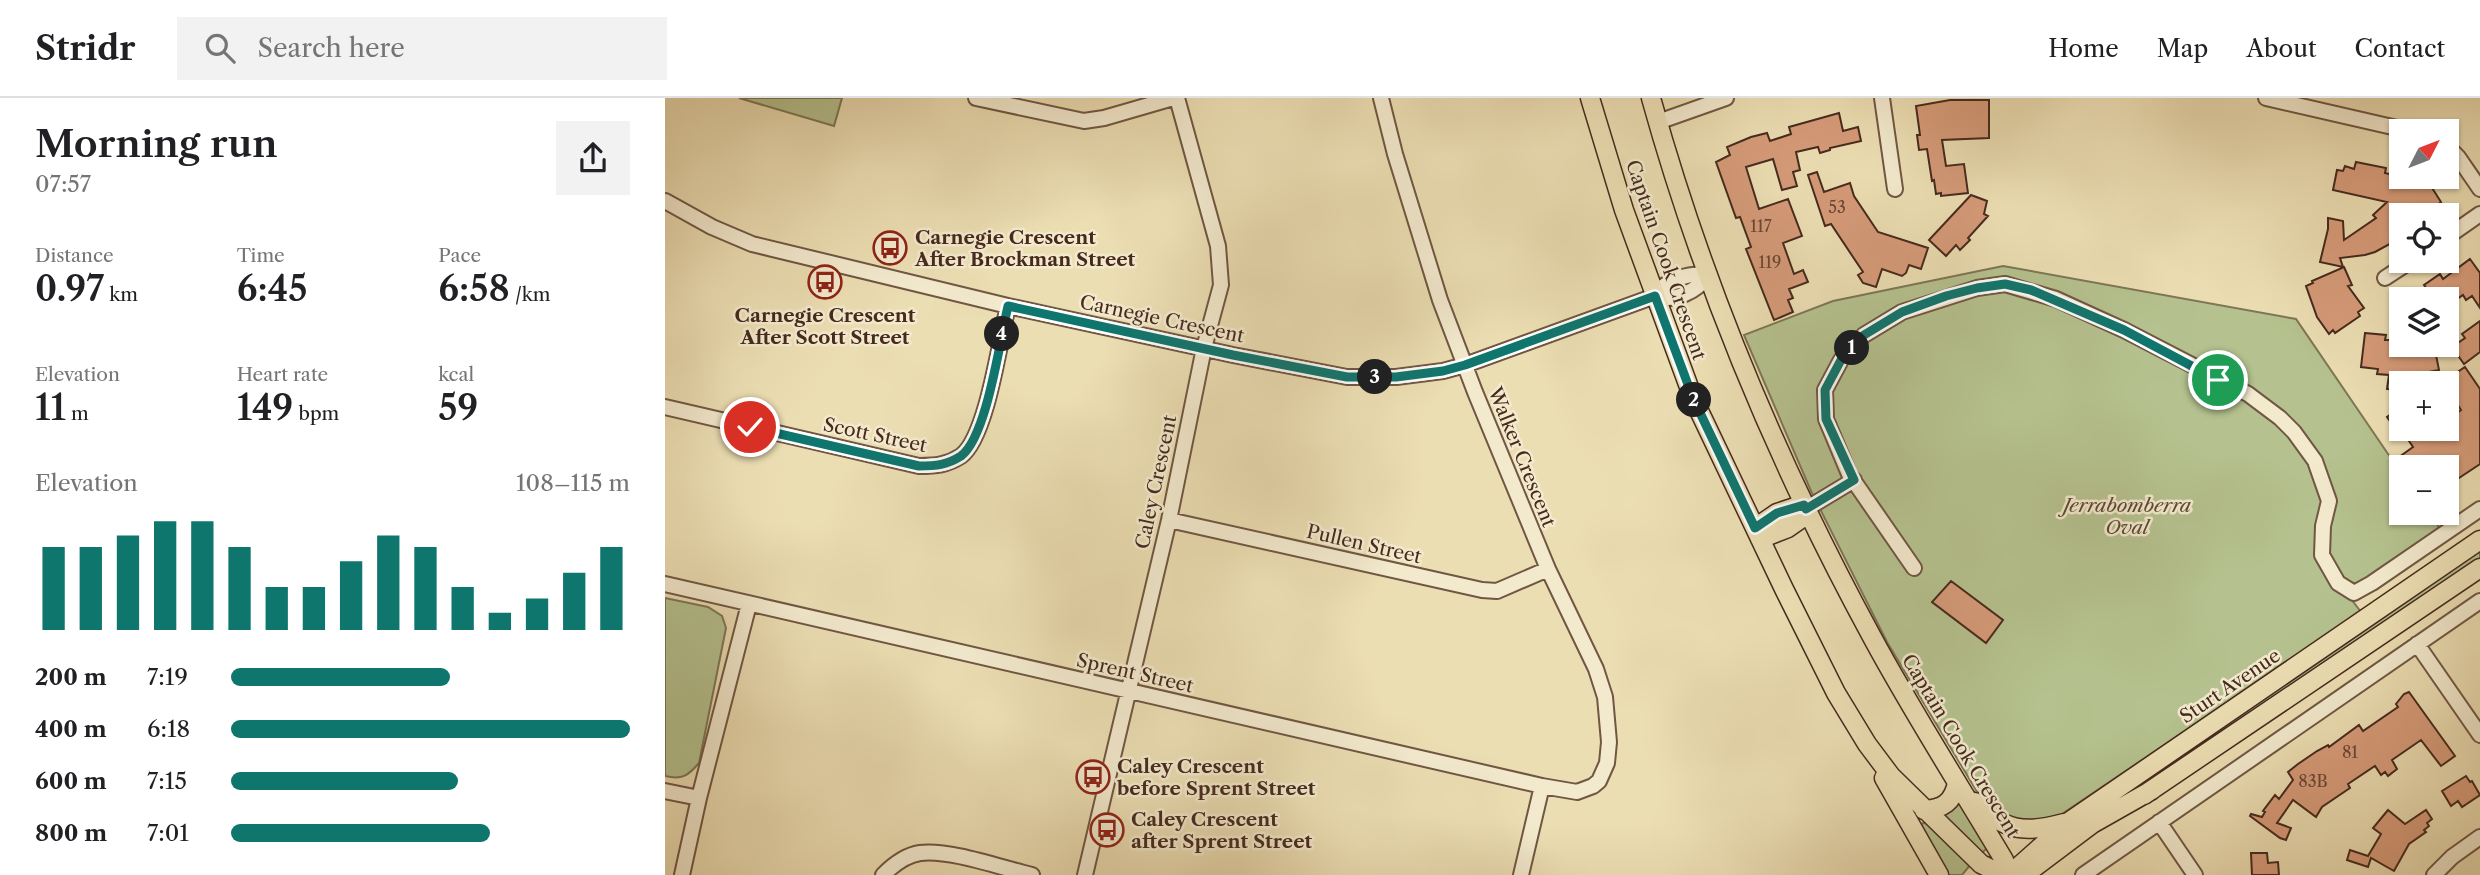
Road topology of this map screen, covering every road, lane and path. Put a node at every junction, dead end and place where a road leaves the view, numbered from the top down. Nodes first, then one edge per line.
1 (976, 98) edge
2 (1175, 98) edge
3 (1381, 98) edge
4 (1590, 98) edge
5 (1651, 98) edge
6 (1726, 98) edge
7 (1882, 98) edge
8 (2266, 98) edge
9 (1658, 122) junction
10 (2389, 126) edge
11 (2459, 158) edge
12 (1895, 189) dead end
13 (2480, 189) edge
14 (665, 201) edge
15 (2480, 214) edge
16 (2459, 229) edge
17 (2393, 273) edge
18 (1709, 275) junction
19 (2385, 278) dead end
20 (1655, 296) junction
21 (1008, 306) junction
22 (1204, 348) junction
23 (1465, 365) junction
24 (665, 407) edge
25 (1854, 480) junction
26 (1806, 509) junction
27 (2480, 509) edge
28 (1169, 520) junction
29 (1757, 534) junction
30 (2480, 540) edge
31 (1914, 568) dead end
32 (2480, 568) edge
33 (1548, 569) junction
34 (665, 584) edge
35 (2480, 601) edge
36 (749, 604) junction
37 (2417, 644) junction
38 (1128, 691) junction
39 (1850, 717) junction
40 (2480, 735) edge
41 (1957, 783) junction
42 (1596, 784) joint
43 (1542, 786) junction
44 (2151, 790) junction
45 (665, 791) edge
46 (699, 799) junction
47 (1924, 810) junction
48 (2070, 821) junction
49 (2159, 822) junction
50 (2480, 837) edge
51 (682, 875) edge
52 (883, 875) edge
53 (1032, 875) edge
54 (1085, 875) edge
55 (1521, 875) edge
56 (1939, 875) edge
57 (2009, 875) edge
58 (2038, 875) edge
59 (2083, 875) edge
60 (2195, 875) edge
61 (2434, 875) edge

1 - 2 street
2 - 22 street, Caley Crescent
3 - 23 street, Walker Crescent
4 - 20 main road, Captain Cook Crescent
5 - 9 main road, Captain Cook Crescent
6 - 9 street
7 - 12 street
8 - 10 street
9 - 18 main road, Captain Cook Crescent
11 - 13 street
14 - 21 street, Carnegie Crescent
15 - 16 street
17 - 19 street
18 - 20 street, Carnegie Crescent
18 - 26 main road, Captain Cook Crescent
20 - 23 street, Carnegie Crescent
20 - 29 main road, Captain Cook Crescent
21 - 22 street, Carnegie Crescent
21 - 24 street, Scott Street
22 - 23 street, Carnegie Crescent
22 - 28 street, Caley Crescent
23 - 33 street, Walker Crescent
25 - 26 street
25 - 27 street
25 - 31 street
26 - 29 main road
26 - 41 main road, Captain Cook Crescent
28 - 33 street, Pullen Street
28 - 38 street, Caley Crescent
29 - 39 main road, Captain Cook Crescent
30 - 48 main road, Sturt Avenue
32 - 44 main road
33 - 42 street, Walker Crescent
34 - 36 street, Sprent Street
35 - 37 street
36 - 38 street, Sprent Street
36 - 46 street
37 - 40 street
37 - 49 street
38 - 43 street, Sprent Street
38 - 54 street, Caley Crescent
39 - 47 main road, Captain Cook Crescent
39 - 56 main road
41 - 47 main road
41 - 48 main road
41 - 57 main road, Captain Cook Crescent
42 - 43 street, Sprent Street
43 - 55 street
44 - 57 main road
44 - 58 main road
45 - 46 street
46 - 51 street
47 - 57 main road, Captain Cook Crescent
48 - 57 main road, Sturt Avenue
49 - 59 street
49 - 60 street
50 - 61 street
52 - 53 street

